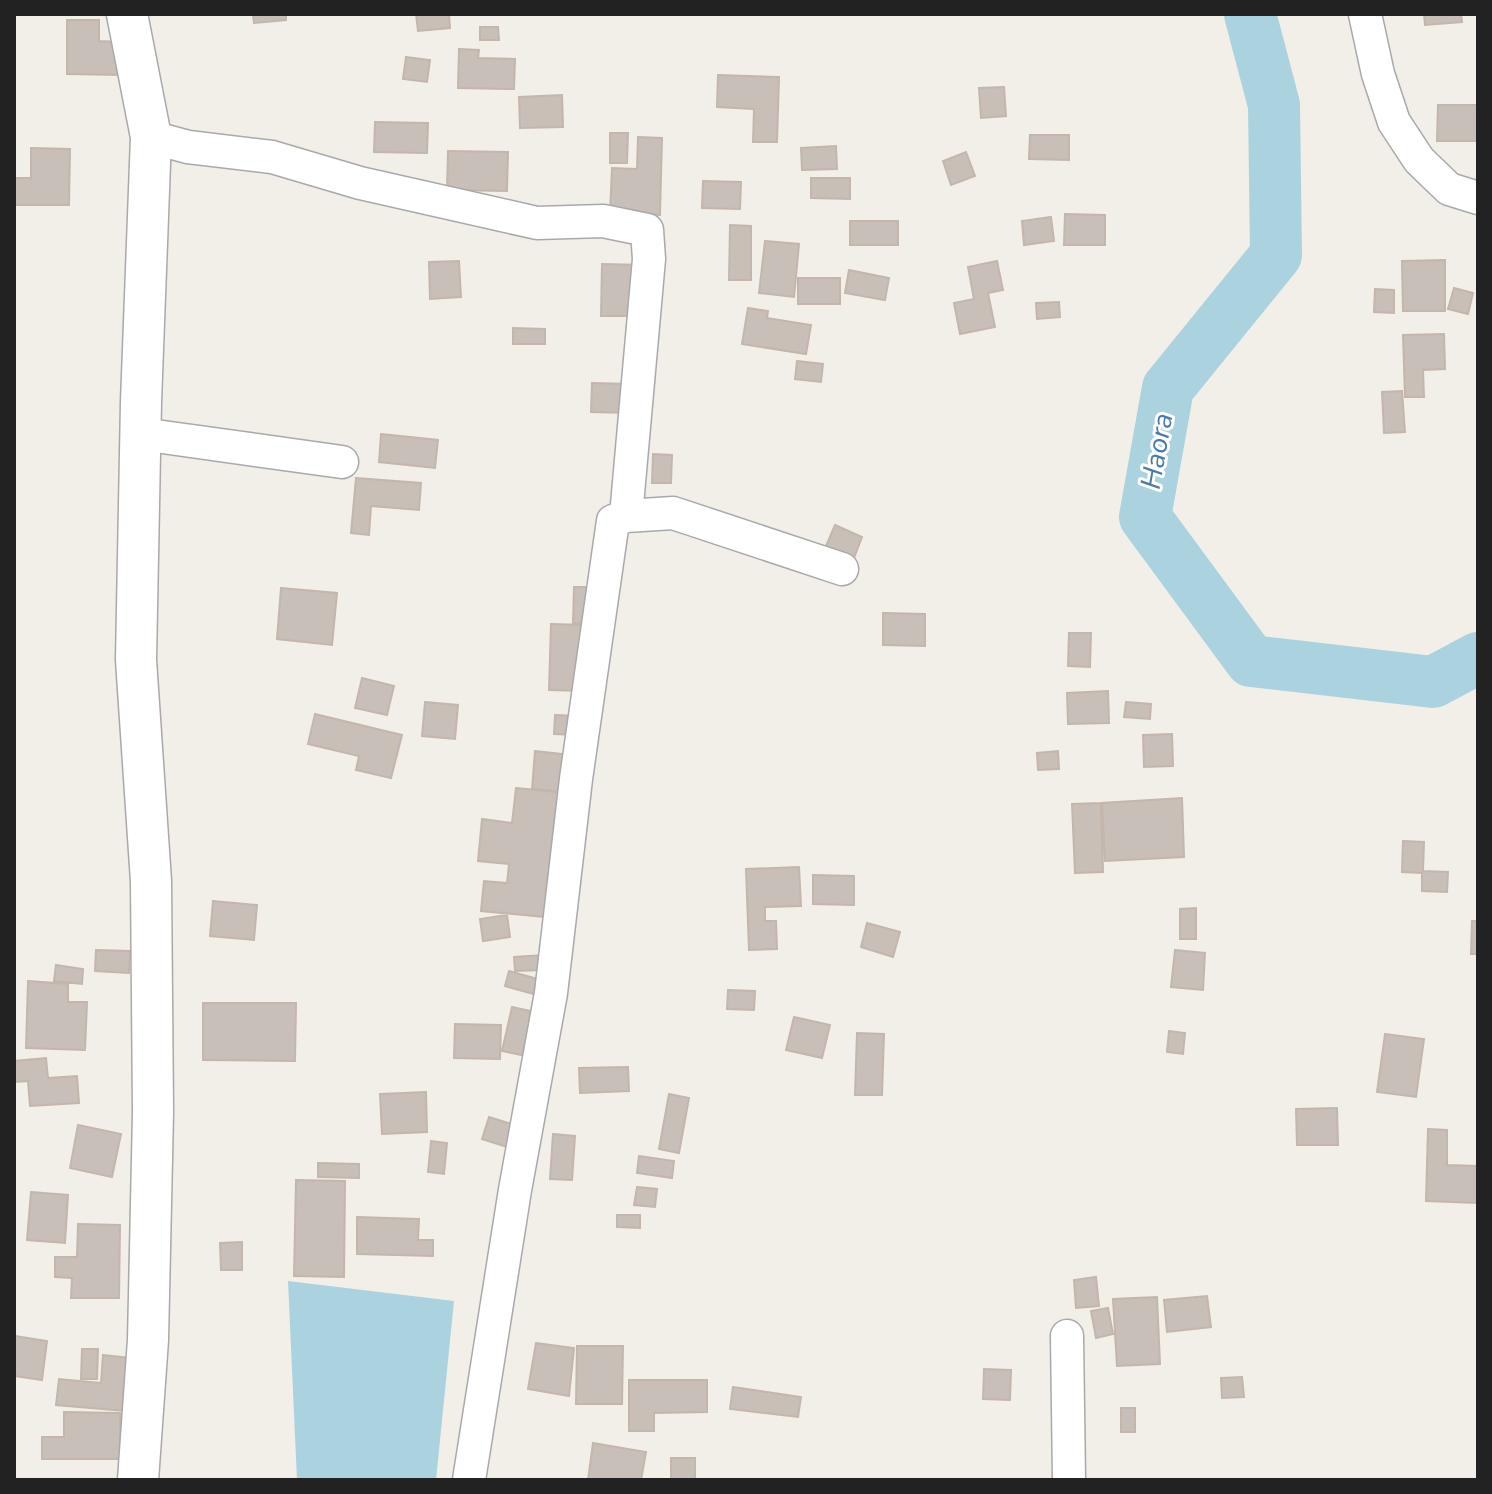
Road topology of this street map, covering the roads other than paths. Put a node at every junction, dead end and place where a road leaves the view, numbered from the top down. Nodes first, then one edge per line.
1 (127, 14) edge
2 (1365, 14) edge
3 (151, 137) junction
4 (1478, 198) edge
5 (141, 434) junction
6 (342, 462) dead end
7 (626, 516) junction
8 (842, 569) dead end
9 (1067, 1336) dead end
10 (138, 1480) edge
11 (469, 1480) edge
12 (1069, 1480) edge

1 - 3 street
2 - 4 street
3 - 5 street
3 - 7 street
5 - 6 street
5 - 10 street
7 - 8 street
7 - 11 street
9 - 12 street

